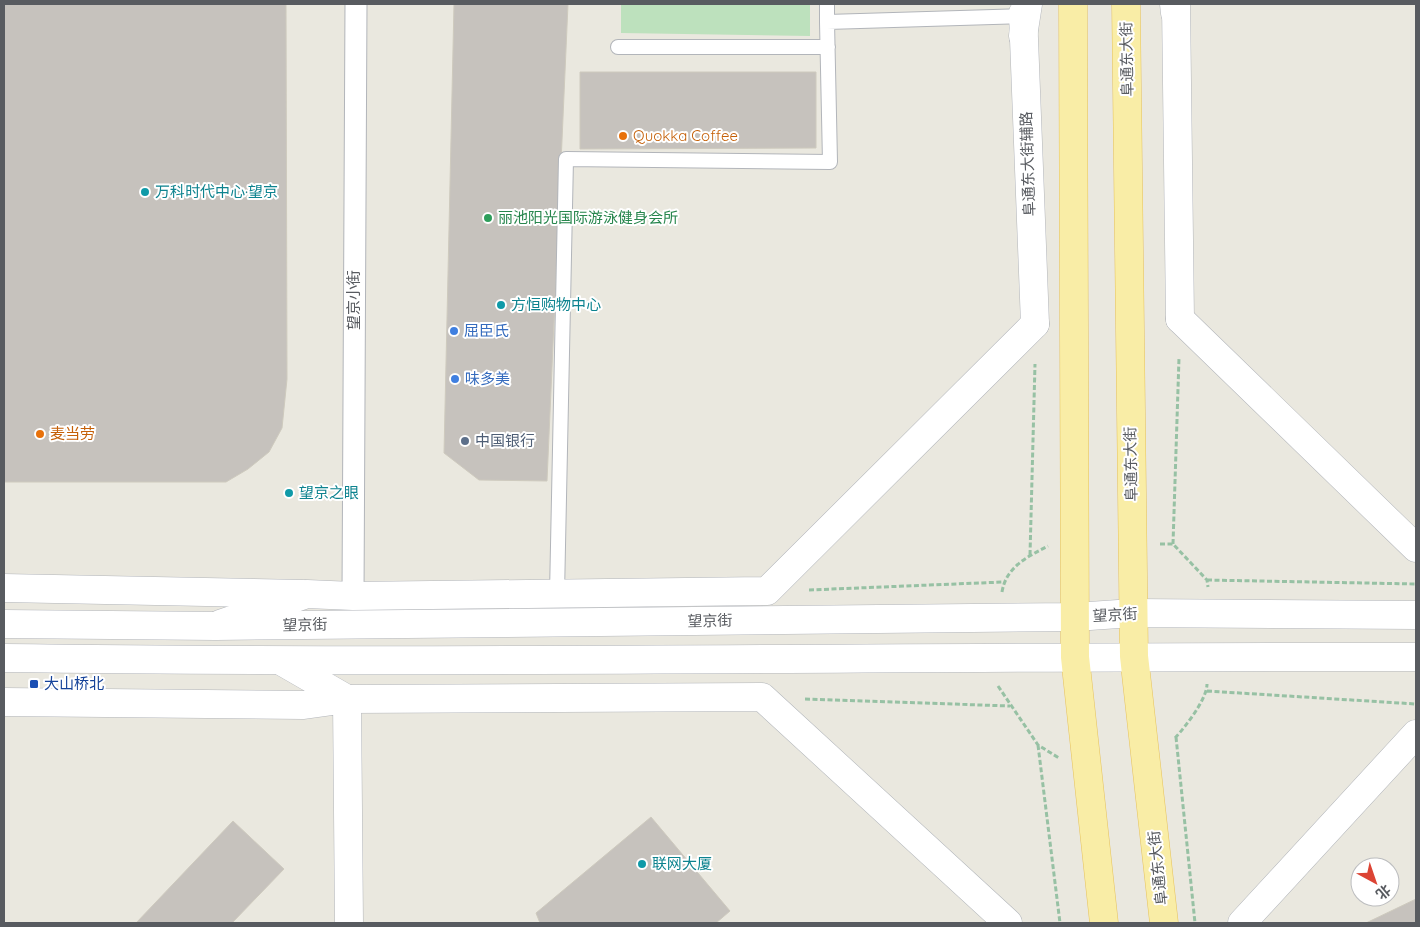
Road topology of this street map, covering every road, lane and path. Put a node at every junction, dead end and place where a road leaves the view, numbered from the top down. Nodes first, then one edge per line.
1 (356, 4) edge
2 (827, 4) edge
3 (1074, 4) edge
4 (1126, 4) edge
5 (1175, 7) edge
6 (977, 10) edge
7 (1024, 15) edge
8 (828, 22) junction
9 (618, 47) dead end
10 (828, 47) junction
11 (1180, 319) junction
12 (1035, 324) junction
13 (1157, 544) dead end
14 (1173, 544) junction
15 (1048, 546) dead end
16 (1416, 548) edge
17 (1030, 555) junction
18 (1207, 580) junction
19 (1003, 582) junction
20 (1416, 584) edge
21 (4, 588) edge
22 (767, 591) junction
23 (307, 594) junction
24 (557, 594) junction
25 (1208, 595) dead end
26 (353, 596) junction
27 (1000, 599) dead end
28 (1133, 613) junction
29 (1416, 615) edge
30 (1076, 617) junction
31 (4, 624) edge
32 (216, 626) junction
33 (1134, 656) junction
34 (1075, 657) junction
35 (1416, 657) edge
36 (4, 658) edge
37 (281, 661) junction
38 (1207, 683) dead end
39 (997, 686) dead end
40 (1207, 691) junction
41 (762, 697) junction
42 (347, 699) junction
43 (4, 702) edge
44 (1416, 704) edge
45 (1010, 706) junction
46 (1416, 734) edge
47 (1176, 737) junction
48 (1171, 741) dead end
49 (1038, 745) junction
50 (1063, 761) dead end
51 (349, 923) edge
52 (1008, 923) edge
53 (1060, 923) edge
54 (1104, 923) edge
55 (1164, 923) edge
56 (1195, 923) edge
57 (1242, 923) edge

1 - 26 street, 望京小街
2 - 8 lane
3 - 30 main road
4 - 28 main road, 阜通东大街
5 - 11 street
6 - 7 lane
6 - 8 lane
7 - 12 street, 阜通东大街辅路
8 - 10 lane
9 - 10 lane
10 - 24 lane
11 - 14 path
11 - 16 street
12 - 17 path
12 - 22 street
13 - 14 path
14 - 18 path
15 - 17 path
17 - 19 path
18 - 20 path
18 - 25 path
19 - 22 path
19 - 27 path
21 - 23 street
22 - 24 street
23 - 26 street
23 - 32 street
24 - 26 street
28 - 29 street, 望京街
28 - 30 street, 望京街
28 - 33 main road, 阜通东大街
30 - 32 street, 望京街
30 - 34 main road
31 - 32 street, 望京街
33 - 34 street
33 - 35 street
33 - 55 main road, 阜通东大街
34 - 37 street
34 - 54 main road
36 - 37 street
37 - 42 street
38 - 40 path
39 - 45 path
40 - 44 path
40 - 47 path
41 - 42 street
41 - 45 path
41 - 52 street
42 - 43 street
42 - 51 street
45 - 49 path
46 - 57 street
47 - 48 path
47 - 56 path
49 - 50 path
49 - 53 path

